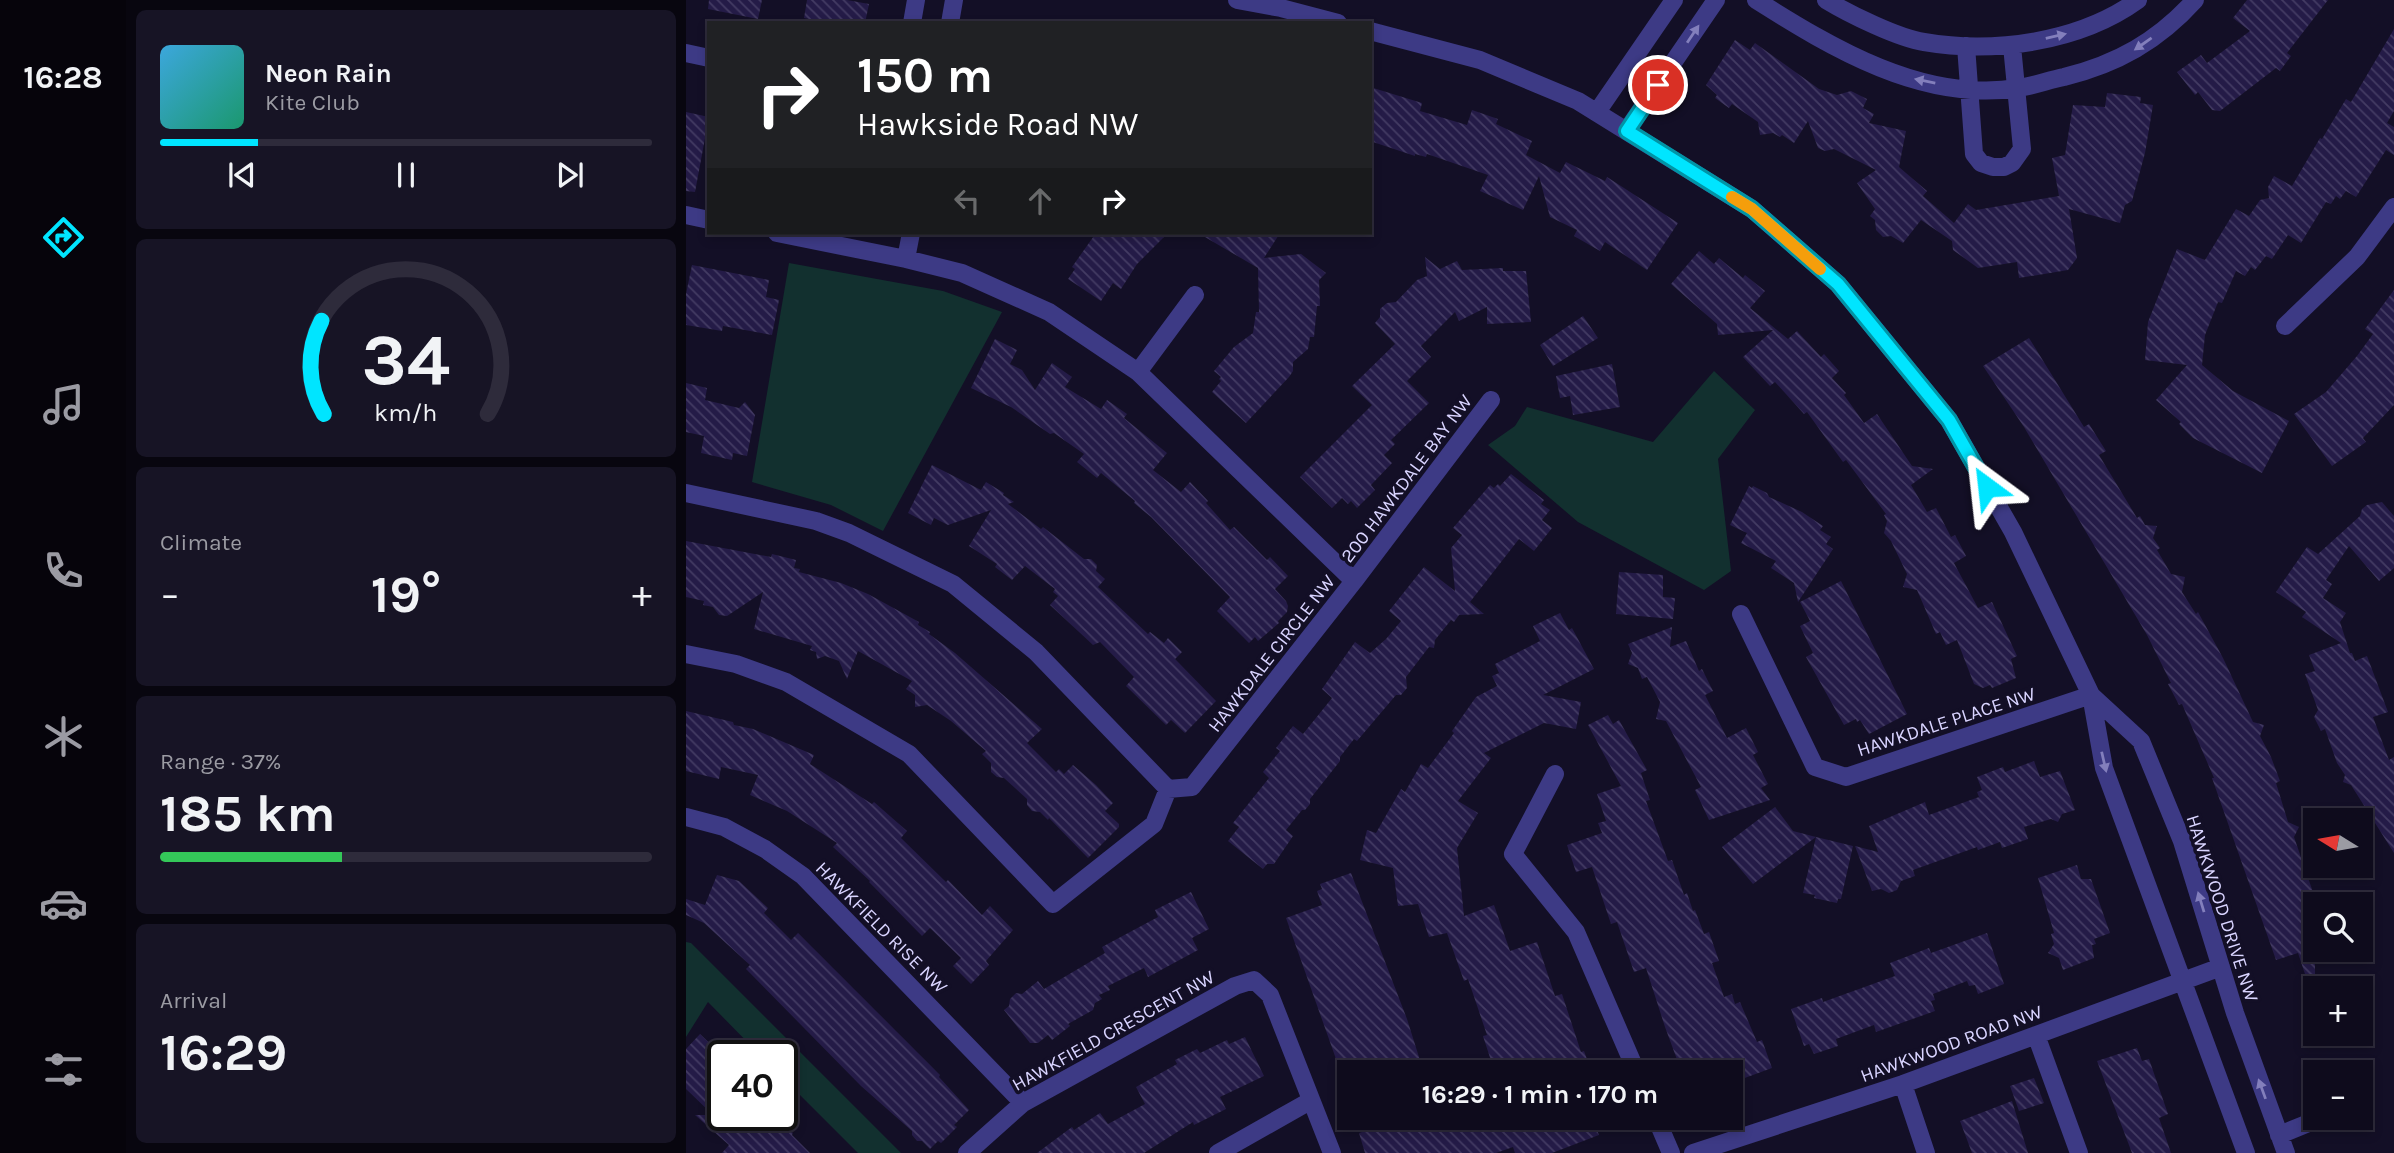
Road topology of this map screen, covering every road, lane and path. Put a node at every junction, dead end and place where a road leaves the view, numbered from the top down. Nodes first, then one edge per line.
1 (916, 0) edge
2 (954, 0) edge
3 (1237, 0) edge
4 (1674, 0) edge
5 (1716, 0) edge
6 (1756, 0) edge
7 (1826, 0) edge
8 (2138, 0) edge
9 (2195, 0) edge
10 (912, 21) edge
11 (950, 21) edge
12 (1330, 21) edge
13 (1372, 32) edge
14 (1966, 46) junction
15 (2012, 46) junction
16 (686, 53) edge
17 (707, 58) edge
18 (2017, 88) junction
19 (1967, 89) junction
20 (1597, 112) junction
21 (1627, 131) junction
22 (2394, 207) edge
23 (686, 215) edge
24 (707, 220) edge
25 (797, 235) edge
26 (911, 235) edge
27 (869, 242) edge
28 (906, 259) junction
29 (1195, 295) dead end
30 (2285, 326) dead end
31 (1138, 372) junction
32 (1491, 400) dead end
33 (686, 492) edge
34 (1354, 581) junction
35 (1741, 614) dead end
36 (686, 654) edge
37 (2091, 695) junction
38 (1555, 774) dead end
39 (1168, 789) junction
40 (686, 817) edge
41 (2221, 967) junction
42 (2181, 981) junction
43 (2036, 1035) junction
44 (1631, 1060) edge
45 (1903, 1084) junction
46 (1310, 1101) junction
47 (1023, 1103) junction
48 (2303, 1125) edge
49 (1661, 1130) edge
50 (2279, 1135) junction
51 (967, 1153) edge
52 (1218, 1153) edge
53 (1332, 1153) edge
54 (1671, 1153) edge
55 (1693, 1153) edge
56 (1926, 1153) edge
57 (2079, 1153) edge
58 (2246, 1153) edge
59 (2286, 1153) edge

1 - 10 street
2 - 11 street
3 - 12 street
4 - 20 street
21 -> 5 street
19 -> 6 street
7 - 14 street
15 -> 8 street
9 -> 18 street
13 - 20 street, HAWKWOOD DRIVE NW
14 - 15 street
14 - 19 street
15 - 18 street
16 - 17 street
18 - 19 street
18 - 19 street
20 - 21 street, HAWKWOOD DRIVE NW
21 - 37 street, HAWKWOOD DRIVE NW
22 - 30 street
23 - 24 street
25 - 27 street, HAWKDALE CIRCLE NW
26 - 28 street
27 - 28 street, HAWKDALE CIRCLE NW
28 - 31 street, HAWKDALE CIRCLE NW
29 - 31 street
31 - 34 street, HAWKDALE CIRCLE NW
32 - 34 street, 200 HAWKDALE BAY NW
33 - 39 street
34 - 39 street, HAWKDALE CIRCLE NW
35 - 37 street, HAWKDALE PLACE NW
36 - 39 street
41 -> 37 street, HAWKWOOD DRIVE NW
37 -> 42 street, HAWKWOOD DRIVE NW
38 - 44 street
40 - 47 street, HAWKFIELD RISE NW
41 - 42 street, HAWKWOOD ROAD NW
50 -> 41 street, HAWKWOOD DRIVE NW
42 - 43 street, HAWKWOOD ROAD NW
42 - 58 street, HAWKWOOD DRIVE NW
43 - 45 street, HAWKWOOD ROAD NW
43 - 57 street
45 - 55 street, HAWKWOOD ROAD NW
45 - 56 street
46 - 47 street, HAWKFIELD CRESCENT NW
46 - 52 street
46 - 53 street
47 - 51 street, HAWKFIELD CRESCENT NW
48 - 50 street
49 - 54 street
50 - 59 street, HAWKWOOD DRIVE NW

